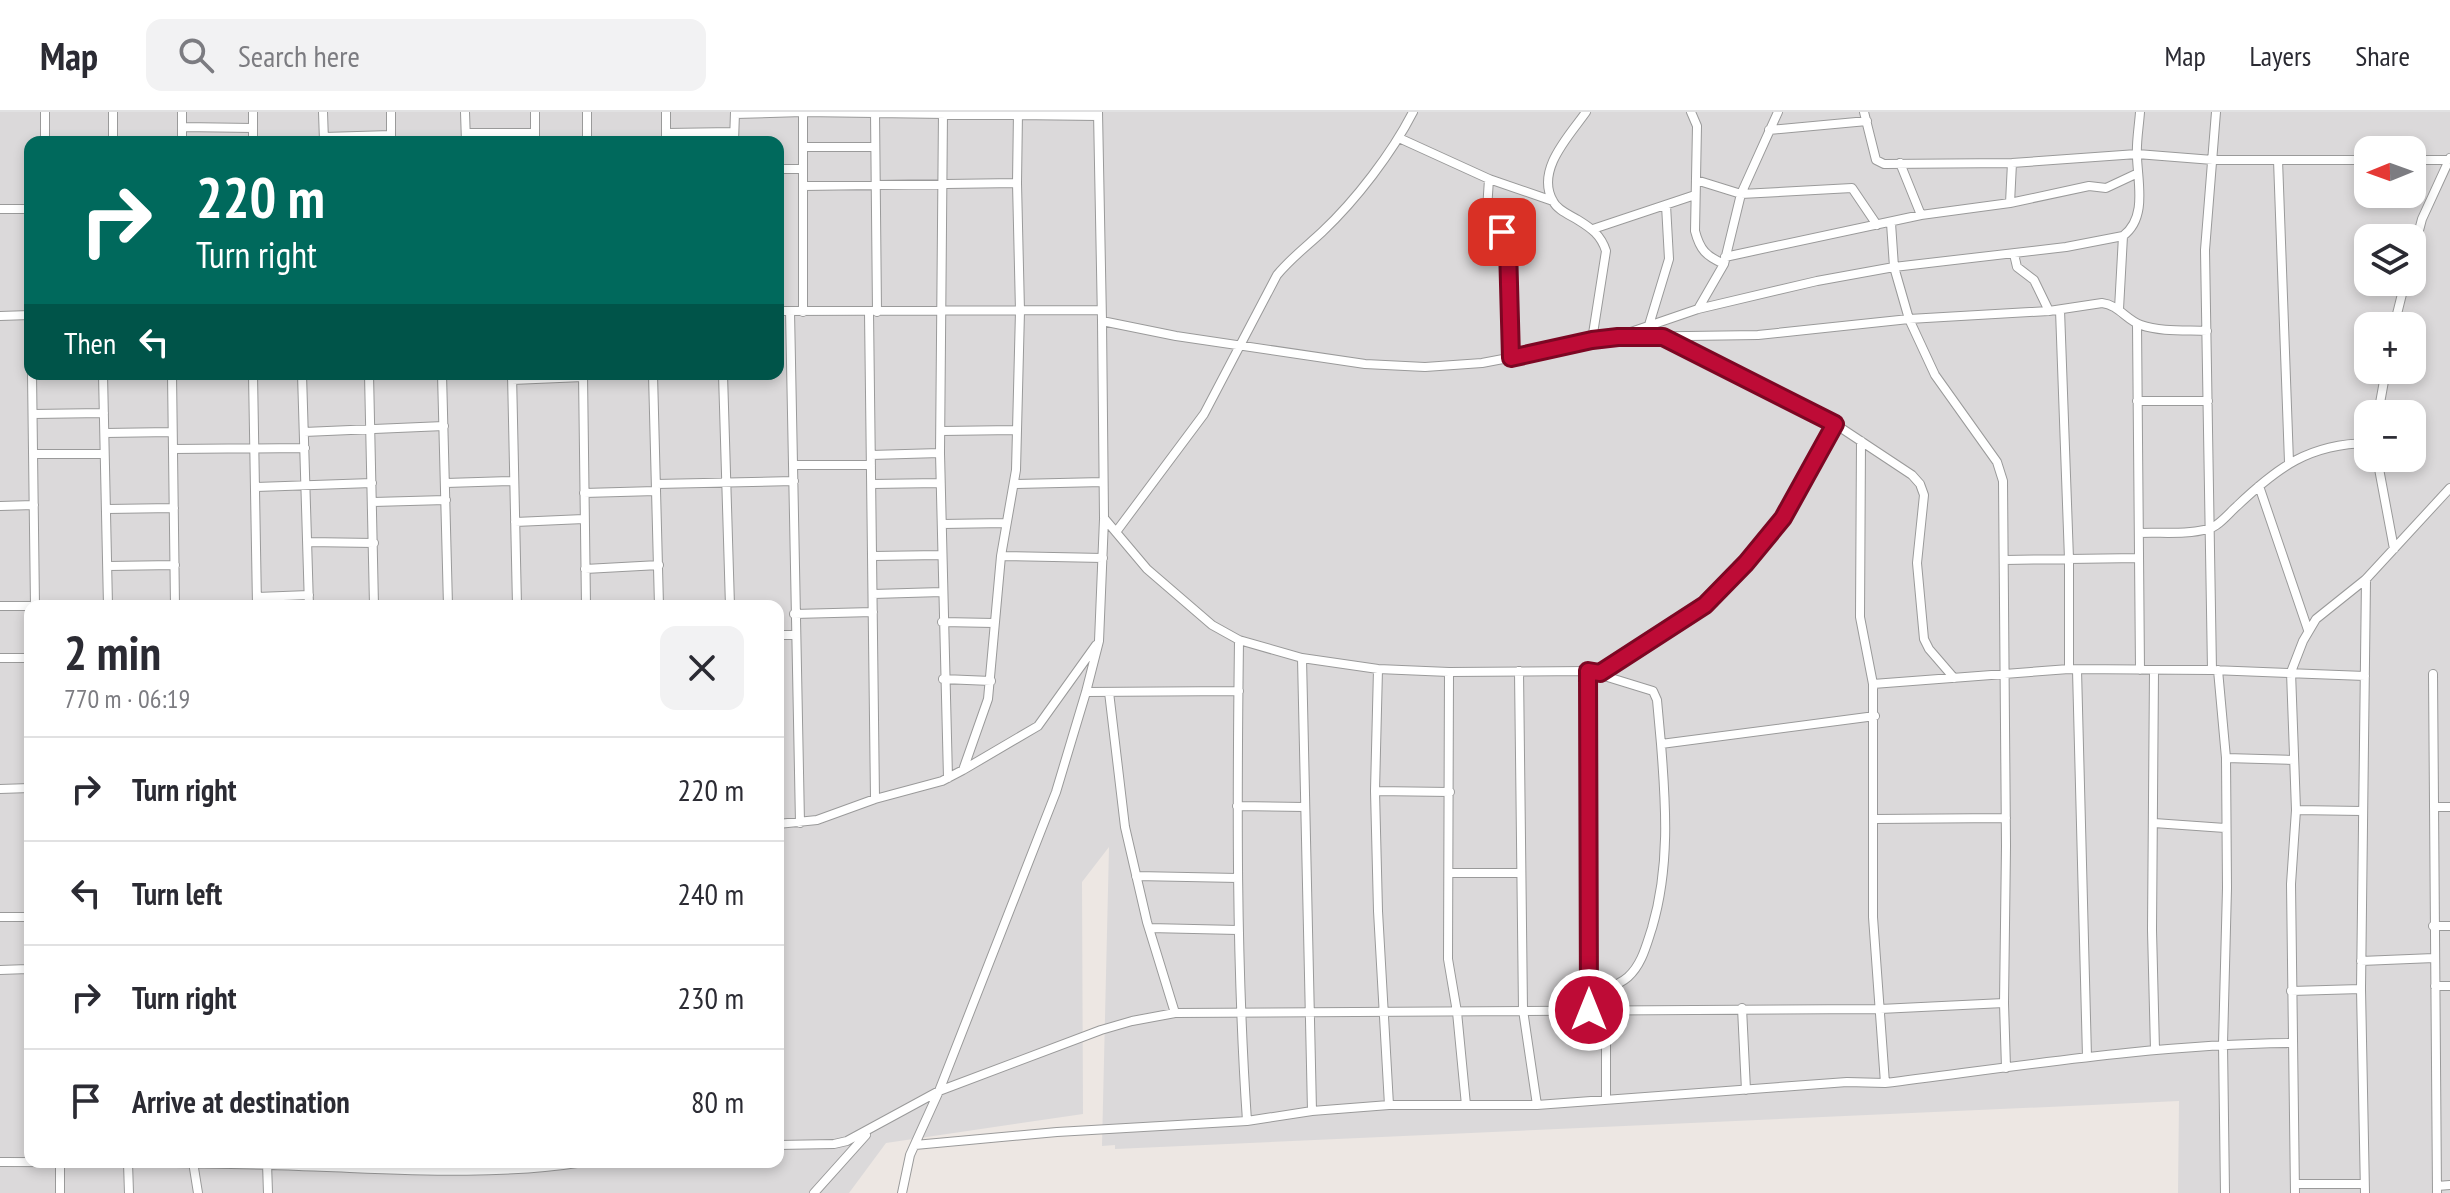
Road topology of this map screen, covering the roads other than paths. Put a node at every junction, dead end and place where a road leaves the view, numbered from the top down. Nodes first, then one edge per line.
1 (45, 112) edge
2 (113, 112) edge
3 (182, 112) edge
4 (253, 112) edge
5 (323, 112) edge
6 (391, 112) edge
7 (465, 112) edge
8 (535, 112) edge
9 (587, 112) edge
10 (666, 112) edge
11 (803, 112) edge
12 (1413, 112) edge
13 (1586, 112) edge
14 (1691, 112) edge
15 (1778, 112) edge
16 (2140, 112) edge
17 (2216, 112) edge
18 (735, 113) edge
19 (875, 113) edge
20 (943, 113) edge
21 (1018, 114) edge
22 (1098, 114) edge
23 (1866, 116) edge
24 (182, 127) junction
25 (253, 128) junction
26 (1769, 130) junction
27 (734, 132) junction
28 (45, 136) edge
29 (113, 136) edge
30 (182, 136) edge
31 (253, 136) edge
32 (324, 136) edge
33 (391, 136) edge
34 (466, 136) edge
35 (535, 136) edge
36 (587, 136) edge
37 (666, 136) edge
38 (689, 136) edge
39 (734, 136) edge
40 (1399, 138) junction
41 (803, 147) junction
42 (875, 147) junction
43 (2137, 154) junction
44 (2449, 159) edge
45 (2213, 160) junction
46 (2278, 160) junction
47 (2354, 160) edge
48 (2426, 160) edge
49 (1900, 163) junction
50 (2012, 163) junction
51 (784, 169) edge
52 (803, 169) junction
53 (2138, 173) junction
54 (1489, 179) junction
55 (1696, 180) junction
56 (1017, 183) junction
57 (942, 185) junction
58 (803, 186) junction
59 (876, 186) junction
60 (1741, 194) junction
61 (1695, 195) junction
62 (1553, 201) junction
63 (2010, 203) junction
64 (1666, 205) junction
65 (0, 209) edge
66 (24, 209) edge
67 (1921, 215) junction
68 (1891, 223) junction
69 (2421, 224) edge
70 (1877, 225) junction
71 (1593, 229) junction
72 (2123, 236) junction
73 (2014, 254) junction
74 (1725, 261) junction
75 (1894, 267) junction
76 (1698, 309) junction
77 (2119, 309) junction
78 (1101, 310) junction
79 (2060, 310) junction
80 (784, 311) edge
81 (790, 311) junction
82 (942, 311) junction
83 (1020, 311) junction
84 (2049, 311) junction
85 (803, 312) junction
86 (873, 312) junction
87 (24, 315) edge
88 (0, 316) edge
89 (1909, 319) junction
90 (1102, 321) junction
91 (2137, 324) junction
92 (1649, 325) junction
93 (2207, 331) junction
94 (1618, 337) junction
95 (1663, 337) junction
96 (1592, 340) junction
97 (1241, 346) junction
98 (1511, 358) junction
99 (32, 380) edge
100 (103, 380) edge
101 (172, 380) edge
102 (253, 380) edge
103 (302, 380) edge
104 (369, 380) edge
105 (442, 380) edge
106 (512, 380) edge
107 (583, 380) edge
108 (653, 380) edge
109 (723, 380) edge
110 (2137, 401) junction
111 (2208, 401) junction
112 (104, 413) junction
113 (33, 414) junction
114 (1835, 424) junction
115 (444, 426) junction
116 (370, 429) junction
117 (1016, 430) junction
118 (941, 431) junction
119 (172, 432) junction
120 (304, 432) junction
121 (105, 433) junction
122 (1861, 441) junction
123 (2354, 444) edge
124 (255, 448) junction
125 (305, 448) junction
126 (173, 449) junction
127 (940, 453) junction
128 (33, 454) junction
129 (104, 454) junction
130 (871, 455) junction
131 (2289, 462) junction
132 (794, 465) junction
133 (871, 465) junction
134 (2380, 472) edge
135 (514, 481) junction
136 (794, 481) junction
137 (726, 482) junction
138 (1103, 482) junction
139 (372, 483) junction
140 (446, 483) junction
141 (940, 483) junction
142 (872, 484) junction
143 (1015, 484) junction
144 (306, 486) junction
145 (2259, 486) junction
146 (256, 487) junction
147 (656, 487) junction
148 (2450, 488) edge
149 (584, 493) junction
150 (446, 500) junction
151 (373, 502) junction
152 (34, 505) junction
153 (0, 506) edge
154 (174, 508) junction
155 (107, 509) junction
156 (1104, 518) junction
157 (584, 519) junction
158 (515, 522) junction
159 (1006, 523) junction
160 (942, 524) junction
161 (2211, 529) junction
162 (1116, 532) junction
163 (2139, 533) junction
164 (308, 542) junction
165 (374, 543) junction
166 (2394, 549) junction
167 (941, 555) junction
168 (873, 556) junction
169 (1001, 556) junction
170 (1103, 558) junction
171 (2139, 558) junction
172 (2069, 559) junction
173 (2004, 560) junction
174 (175, 565) junction
175 (659, 565) junction
176 (108, 566) junction
177 (585, 569) junction
178 (2366, 579) junction
179 (942, 592) junction
180 (873, 594) junction
181 (309, 595) junction
182 (32, 600) edge
183 (108, 600) edge
184 (175, 600) edge
185 (257, 600) edge
186 (266, 600) edge
187 (309, 600) edge
188 (374, 600) edge
189 (448, 600) edge
190 (517, 600) edge
191 (586, 600) edge
192 (659, 600) edge
193 (730, 600) edge
194 (0, 606) edge
195 (24, 606) edge
196 (873, 612) junction
197 (794, 614) junction
198 (942, 622) junction
199 (994, 623) junction
200 (2308, 630) junction
201 (784, 635) edge
202 (795, 635) junction
203 (1239, 640) junction
204 (1099, 641) junction
205 (0, 658) edge
206 (24, 658) edge
207 (1302, 658) junction
208 (1378, 669) junction
209 (2073, 670) junction
210 (2140, 670) junction
211 (2154, 670) junction
212 (2215, 670) junction
213 (1519, 671) junction
214 (1588, 671) junction
215 (1449, 672) junction
216 (2291, 672) junction
217 (1600, 673) junction
218 (2005, 673) junction
219 (2433, 674) dead end
220 (2365, 676) junction
221 (1954, 678) junction
222 (943, 679) junction
223 (991, 681) junction
224 (1873, 684) junction
225 (1239, 691) junction
226 (1086, 692) junction
227 (1109, 692) junction
228 (1875, 716) junction
229 (1661, 744) junction
230 (2226, 758) junction
231 (2294, 760) junction
232 (963, 770) junction
233 (948, 778) junction
234 (24, 788) edge
235 (0, 789) edge
236 (1375, 791) junction
237 (1450, 792) junction
238 (875, 799) junction
239 (1237, 806) junction
240 (1305, 807) junction
241 (2434, 807) junction
242 (2450, 807) edge
243 (2296, 810) junction
244 (2362, 811) junction
245 (2006, 818) junction
246 (1874, 819) junction
247 (800, 823) junction
248 (2154, 823) junction
249 (784, 824) edge
250 (2225, 828) junction
251 (1449, 873) junction
252 (1521, 873) junction
253 (1136, 876) junction
254 (1238, 878) junction
255 (0, 917) edge
256 (24, 917) edge
257 (2433, 926) junction
258 (2450, 926) edge
259 (1149, 928) junction
260 (1238, 930) junction
261 (2434, 958) junction
262 (2361, 961) junction
263 (0, 970) edge
264 (24, 972) edge
265 (2435, 986) junction
266 (2450, 986) edge
267 (2361, 989) junction
268 (2291, 991) junction
269 (1589, 997) junction
270 (2004, 1003) junction
271 (1742, 1008) junction
272 (1880, 1009) junction
273 (1523, 1010) junction
274 (1589, 1010) junction
275 (1606, 1010) junction
276 (1310, 1012) junction
277 (1457, 1012) junction
278 (1175, 1013) junction
279 (1240, 1013) junction
280 (1385, 1014) junction
281 (2293, 1043) junction
282 (2223, 1044) junction
283 (2155, 1050) junction
284 (2087, 1057) junction
285 (2006, 1068) junction
286 (1885, 1083) junction
287 (1746, 1090) junction
288 (939, 1091) junction
289 (1606, 1098) junction
290 (1389, 1105) junction
291 (1466, 1105) junction
292 (1537, 1105) junction
293 (1312, 1111) junction
294 (1247, 1121) junction
295 (872, 1128) junction
296 (784, 1145) edge
297 (915, 1145) junction
298 (0, 1162) edge
299 (24, 1162) edge
300 (60, 1168) edge
301 (128, 1168) edge
302 (195, 1168) edge
303 (267, 1168) edge
304 (360, 1168) edge
305 (455, 1168) edge
306 (528, 1168) edge
307 (454, 1173) junction
308 (2450, 1185) edge
309 (2295, 1189) edge
310 (2364, 1189) edge
311 (2437, 1189) edge
312 (60, 1193) edge
313 (129, 1193) edge
314 (198, 1193) edge
315 (268, 1193) edge
316 (814, 1193) edge
317 (902, 1193) edge
318 (2225, 1193) edge

1 - 28 street
2 - 29 street
3 - 24 street
4 - 25 street
5 - 32 street
6 - 33 street
7 - 34 street
8 - 35 street
9 - 36 street
10 - 37 street
11 - 18 street
11 - 19 street
11 - 41 street
12 - 40 street
13 - 62 street
14 - 55 street
15 - 26 street
16 - 43 street
17 - 45 street
18 - 27 street
19 - 20 street
19 - 42 street
20 - 21 street
20 - 57 street
21 - 22 street
21 - 56 street
22 - 78 street
23 - 26 street
23 - 49 street
24 - 25 street
24 - 30 street
25 - 31 street
26 - 60 street
27 - 38 street
27 - 39 street
40 - 54 street
40 - 97 street
41 - 42 street
41 - 52 street
42 - 59 street
43 - 45 street
43 - 50 street
43 - 53 street
44 - 48 street
44 - 69 street
45 - 46 street
45 - 93 street
46 - 47 street
46 - 131 street
49 - 50 street
49 - 67 street
50 - 63 street
51 - 52 street
52 - 58 street
53 - 63 street
53 - 72 street
54 - 62 street
54 - 98 street
55 - 60 street
55 - 61 street
56 - 57 street
56 - 83 street
57 - 59 street
57 - 82 street
58 - 59 street
58 - 85 street
59 - 86 street
60 - 70 street
60 - 74 street
61 - 64 street
61 - 74 street
62 - 71 street
63 - 67 street
64 - 71 street
64 - 92 street
65 - 66 street
67 - 68 street
68 - 70 street
68 - 75 street
70 - 74 street
71 - 96 street
72 - 73 street
72 - 77 street
73 - 75 street
73 - 84 street
74 - 76 street
75 - 76 street
75 - 89 street
76 - 92 street
77 - 79 street
77 - 91 street
78 - 83 street
78 - 90 street
79 - 84 street
79 - 172 street
80 - 81 street
81 - 85 street
81 - 132 street
82 - 83 street
82 - 86 street
82 - 118 street
83 - 117 street
84 - 89 street
85 - 86 street
86 - 130 street
87 - 88 street
89 - 95 street
89 - 173 street
90 - 97 street
90 - 138 street
91 - 93 street
91 - 110 street
92 - 94 street
93 - 111 street
94 - 95 street
94 - 96 street
95 - 114 street
96 - 98 street
97 - 98 street
97 - 162 street
99 - 113 street
100 - 112 street
101 - 119 street
102 - 124 street
103 - 120 street
104 - 116 street
105 - 115 street
106 - 135 street
107 - 149 street
108 - 147 street
109 - 137 street
110 - 111 street
110 - 163 street
111 - 161 street
112 - 113 street
112 - 121 street
113 - 128 street
114 - 122 street
114 - 217 street
115 - 116 street
115 - 140 street
116 - 120 street
116 - 139 street
117 - 118 street
117 - 143 street
118 - 127 street
119 - 121 street
119 - 126 street
120 - 125 street
121 - 129 street
122 - 221 street
122 - 224 street
123 - 131 street
124 - 125 street
124 - 126 street
124 - 146 street
125 - 144 street
126 - 154 street
127 - 130 street
127 - 141 street
128 - 129 street
128 - 152 street
129 - 155 street
130 - 133 street
131 - 145 street
132 - 133 street
132 - 136 street
133 - 142 street
134 - 166 street
135 - 140 street
135 - 158 street
136 - 137 street
136 - 197 street
137 - 147 street
137 - 193 street
138 - 143 street
138 - 156 street
139 - 144 street
139 - 151 street
140 - 150 street
141 - 142 street
141 - 160 street
142 - 168 street
143 - 159 street
144 - 146 street
144 - 164 street
145 - 161 street
145 - 200 street
146 - 185 street
147 - 149 street
147 - 175 street
148 - 166 street
149 - 157 street
150 - 151 street
150 - 189 street
151 - 165 street
152 - 153 street
152 - 182 street
154 - 155 street
154 - 174 street
155 - 176 street
156 - 162 street
156 - 170 street
157 - 158 street
157 - 177 street
158 - 190 street
159 - 160 street
159 - 169 street
160 - 167 street
161 - 163 street
161 - 212 street
162 - 203 street
163 - 171 street
164 - 165 street
164 - 181 street
165 - 188 street
166 - 178 street
167 - 168 street
167 - 179 street
168 - 180 street
169 - 170 street
169 - 199 street
170 - 204 street
171 - 172 street
171 - 210 street
172 - 173 street
172 - 209 street
173 - 218 street
174 - 176 street
174 - 184 street
175 - 177 street
175 - 192 street
176 - 183 street
177 - 191 street
178 - 200 street
178 - 220 street
179 - 180 street
179 - 198 street
180 - 196 street
181 - 186 street
181 - 187 street
194 - 195 street
196 - 197 street
196 - 238 street
197 - 202 street
198 - 199 street
198 - 222 street
199 - 223 street
200 - 216 street
201 - 202 street
202 - 247 street
203 - 207 street
203 - 225 street
204 - 226 street
204 - 232 street
205 - 206 street
207 - 208 street
207 - 240 street
208 - 215 street
208 - 236 street
209 - 210 street
209 - 218 street
209 - 284 street
210 - 211 street
211 - 212 street
211 - 248 street
212 - 216 street
212 - 230 street
213 - 214 street
213 - 215 street
213 - 252 street
214 - 217 street
214 - 269 street
215 - 237 street
216 - 220 street
216 - 231 street
217 - 229 street
218 - 221 street
218 - 245 street
219 - 241 street
220 - 244 street
221 - 224 street
222 - 223 street
222 - 233 street
223 - 232 street
224 - 228 street
225 - 227 street
225 - 239 street
226 - 227 street
226 - 288 street
227 - 253 street
228 - 229 street
228 - 246 street
229 - 269 street
230 - 231 street
230 - 250 street
231 - 243 street
232 - 233 street
233 - 238 street
234 - 235 street
236 - 237 street
236 - 280 street
237 - 251 street
238 - 247 street
239 - 240 street
239 - 254 street
240 - 276 street
241 - 242 street
241 - 257 street
243 - 244 street
243 - 268 street
244 - 262 street
245 - 246 street
245 - 270 street
246 - 272 street
247 - 249 street
248 - 250 street
248 - 283 street
250 - 282 street
251 - 252 street
251 - 277 street
252 - 273 street
253 - 254 street
253 - 259 street
254 - 260 street
255 - 256 street
257 - 258 street
257 - 261 street
259 - 260 street
259 - 278 street
260 - 279 street
261 - 262 street
261 - 265 street
262 - 267 street
263 - 264 street
265 - 266 street
265 - 311 street
267 - 268 street
267 - 310 street
268 - 281 street
269 - 274 street
270 - 272 street
270 - 285 street
271 - 272 street
271 - 275 street
271 - 287 street
272 - 286 street
273 - 274 street
273 - 277 street
273 - 292 street
274 - 275 street
275 - 289 street
276 - 279 street
276 - 280 street
276 - 293 street
277 - 280 street
277 - 291 street
278 - 279 street
278 - 288 street
279 - 294 street
280 - 290 street
281 - 282 street
281 - 309 street
282 - 283 street
282 - 318 street
283 - 284 street
284 - 285 street
285 - 286 street
286 - 287 street
287 - 289 street
288 - 295 street
288 - 297 street
289 - 292 street
290 - 291 street
290 - 293 street
291 - 292 street
293 - 294 street
294 - 297 street
295 - 296 street
295 - 316 street
297 - 317 street
298 - 299 street
300 - 312 street
301 - 313 street
302 - 314 street
303 - 315 street
304 - 307 street
305 - 307 street
306 - 307 street
308 - 311 street
309 - 310 street

